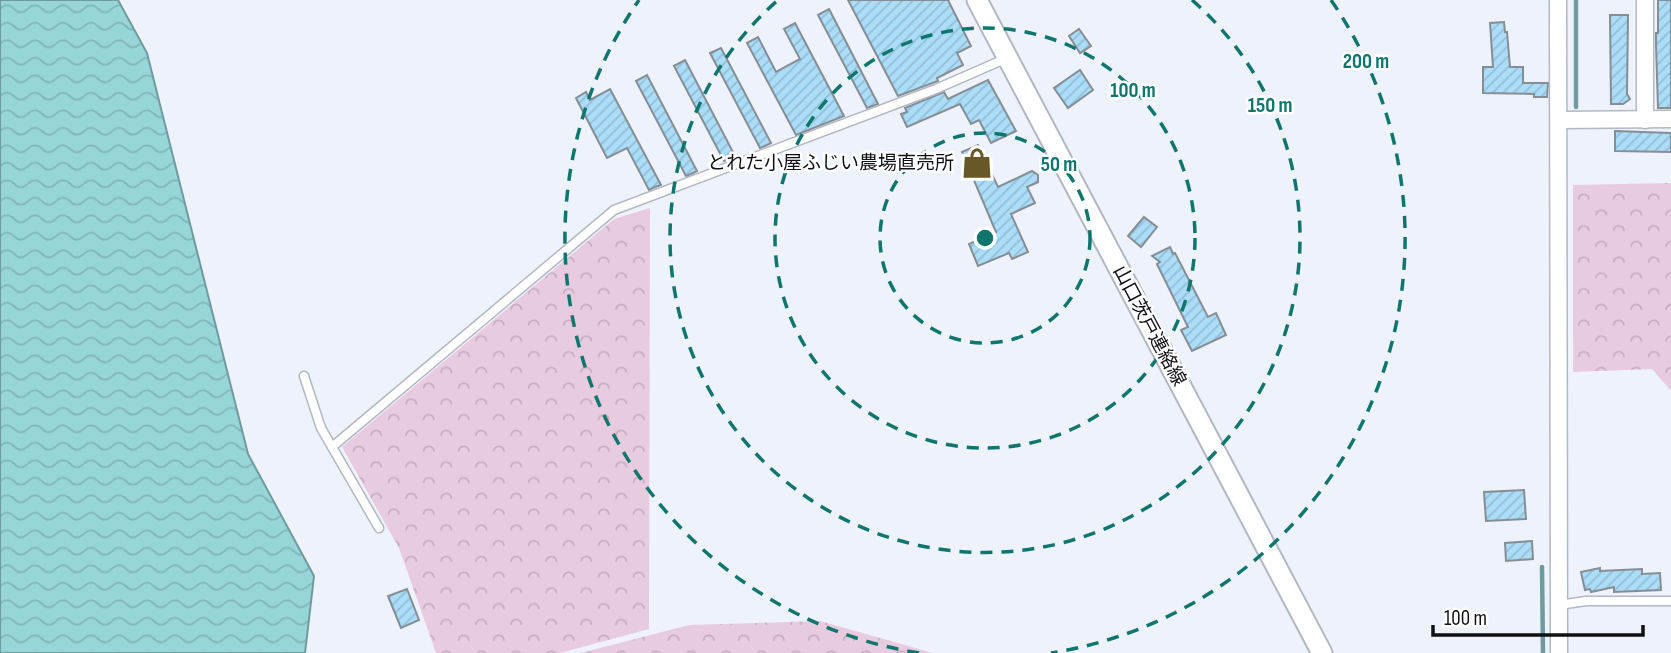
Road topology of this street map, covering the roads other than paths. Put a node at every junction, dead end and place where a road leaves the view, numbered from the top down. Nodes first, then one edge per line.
1 (977, 0) edge
2 (1558, 0) edge
3 (1645, 0) edge
4 (1007, 58) junction
5 (1671, 119) edge
6 (1559, 120) junction
7 (1645, 120) junction
8 (304, 376) dead end
9 (332, 447) junction
10 (379, 528) dead end
11 (1671, 601) edge
12 (1559, 605) junction
13 (1322, 653) edge
14 (1559, 653) edge

1 - 4 street, 山口茨戸連絡線
2 - 6 street
3 - 7 street
4 - 9 lane
4 - 13 street, 山口茨戸連絡線
5 - 7 street
6 - 7 street
6 - 12 street
8 - 9 lane
9 - 10 lane
11 - 12 lane
12 - 14 street

